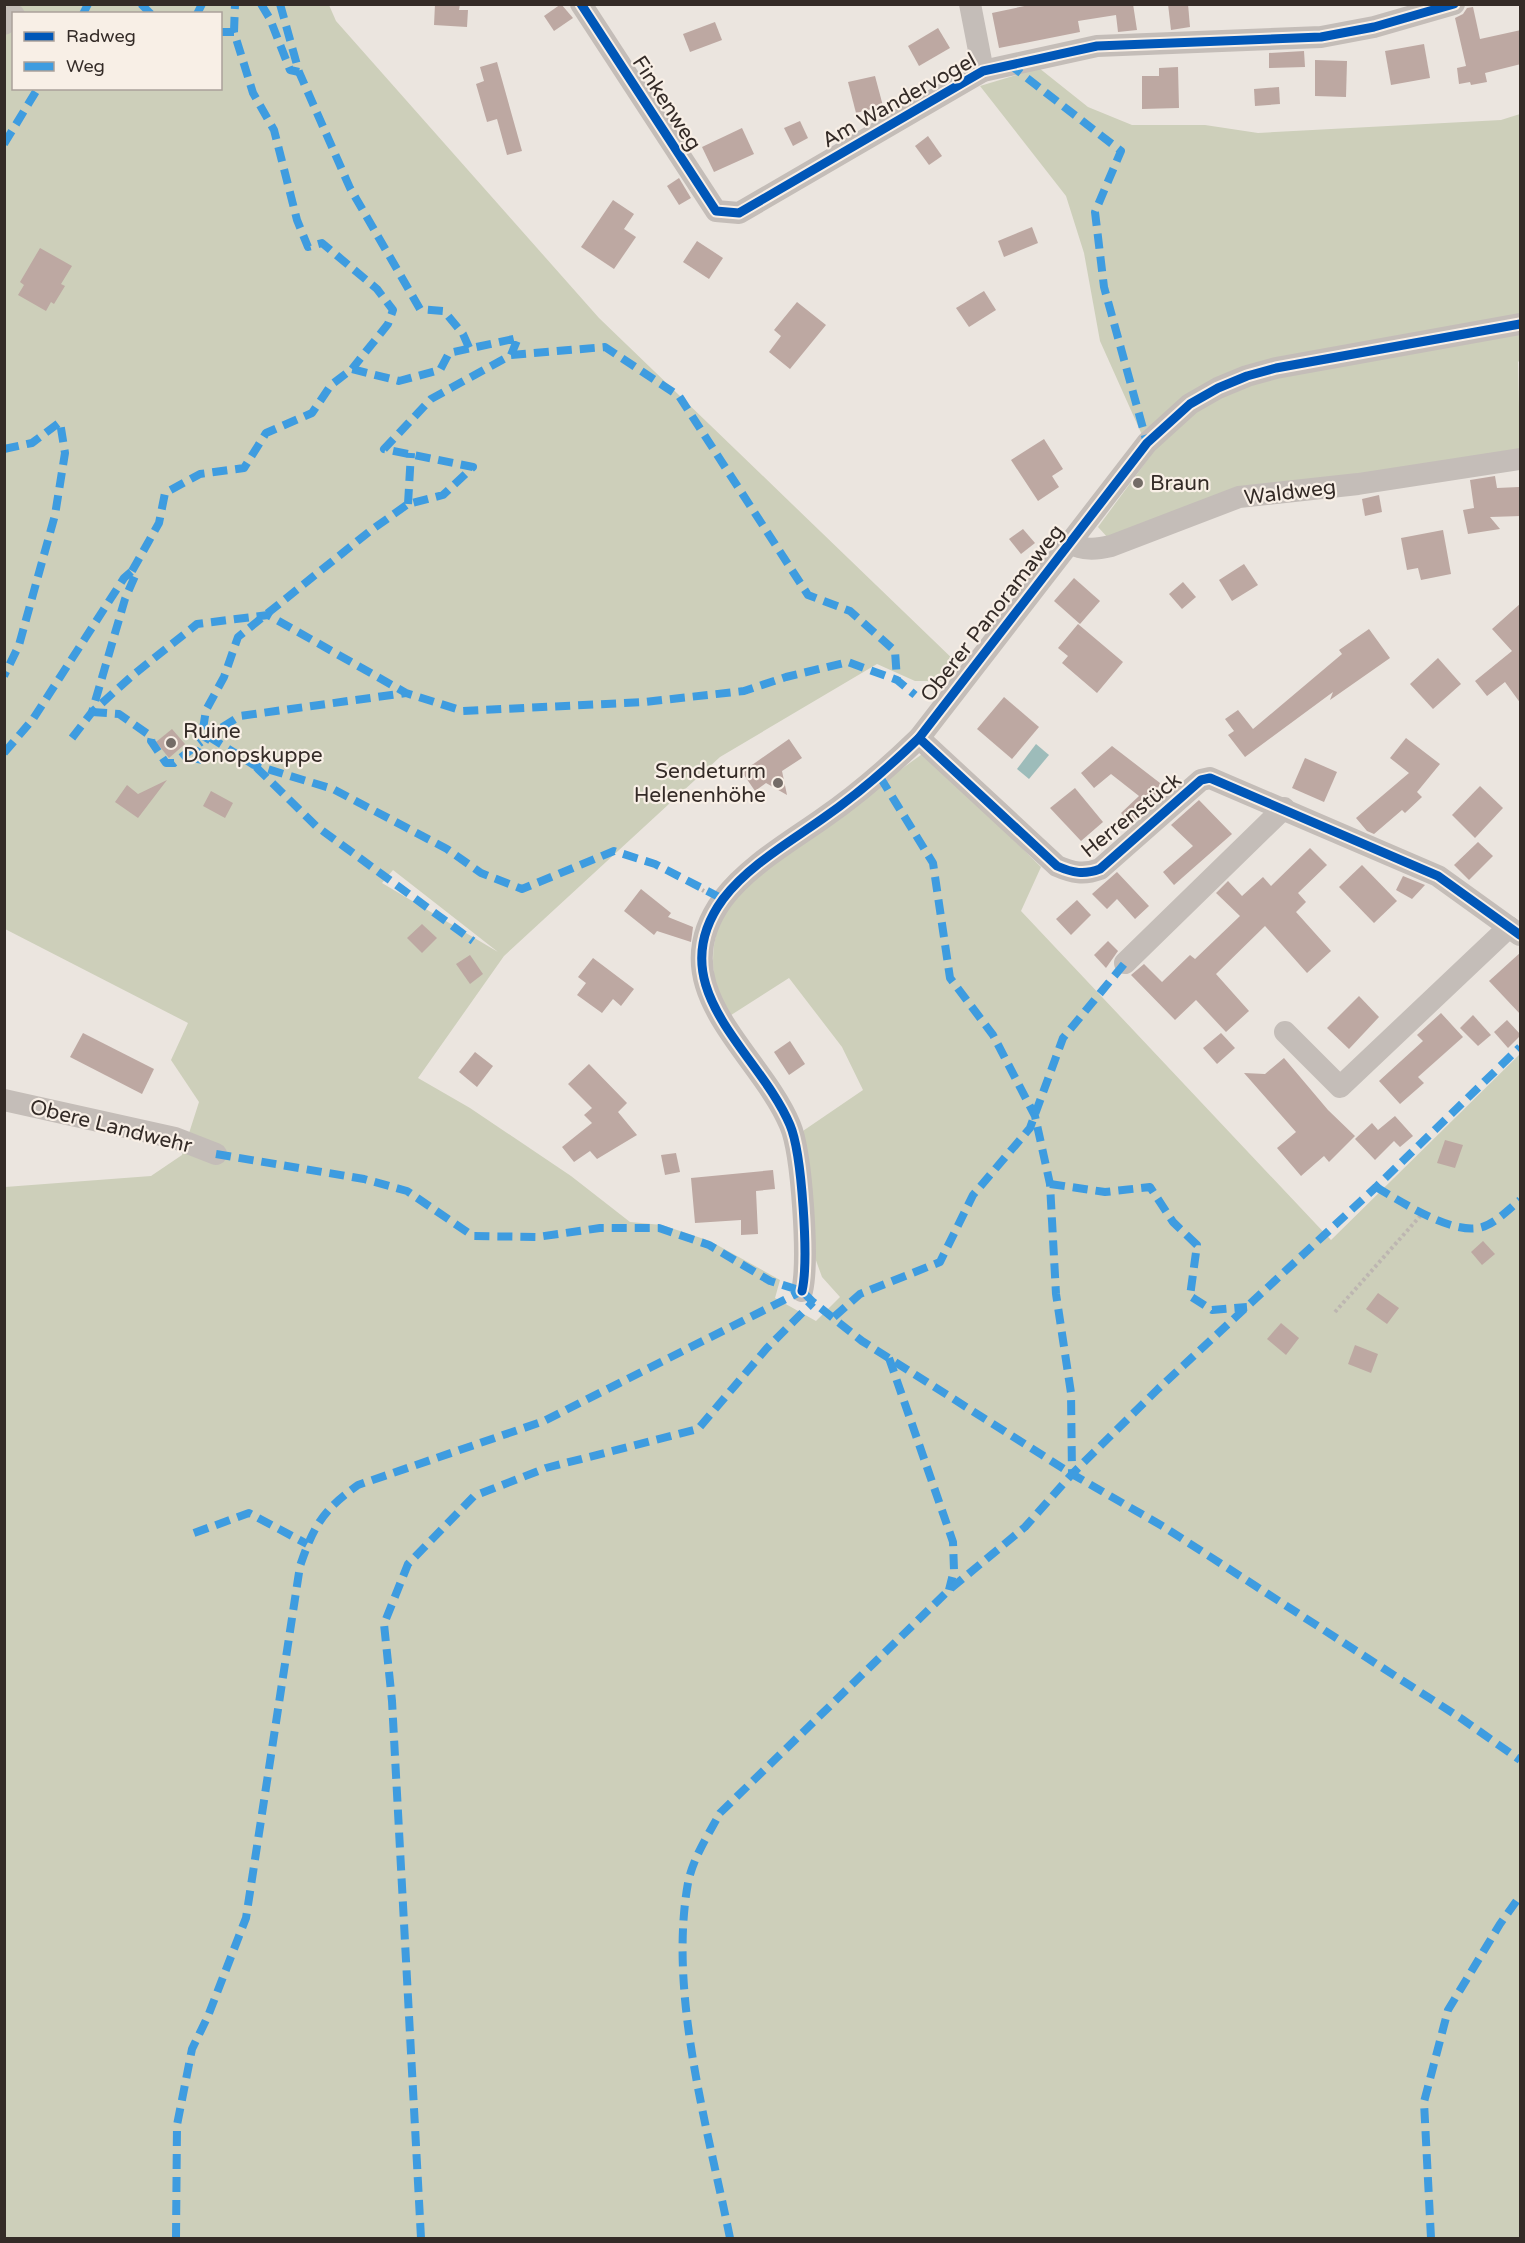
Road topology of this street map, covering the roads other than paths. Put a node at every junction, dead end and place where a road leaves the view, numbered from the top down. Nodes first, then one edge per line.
1 (581, 4) edge
2 (970, 4) edge
3 (1454, 4) edge
4 (983, 70) junction
5 (728, 214) joint
6 (1521, 324) edge
7 (1521, 459) edge
8 (1069, 543) junction
9 (919, 738) junction
10 (1284, 808) junction
11 (1515, 931) edge
12 (1125, 963) dead end
13 (1285, 1032) dead end
14 (4, 1100) edge
15 (216, 1154) dead end
16 (802, 1291) dead end

1 - 5 street, Finkenweg
2 - 4 street
3 - 4 street, Am Wandervogel
4 - 5 street, Am Wandervogel
6 - 8 street, Oberer Panoramaweg
7 - 8 street, Waldweg
8 - 9 street, Oberer Panoramaweg
9 - 10 street, Herrenstück
9 - 16 street, Oberer Panoramaweg
10 - 11 street, Herrenstück
10 - 12 street
11 - 13 street, Herrenstück
14 - 15 street, Obere Landwehr

